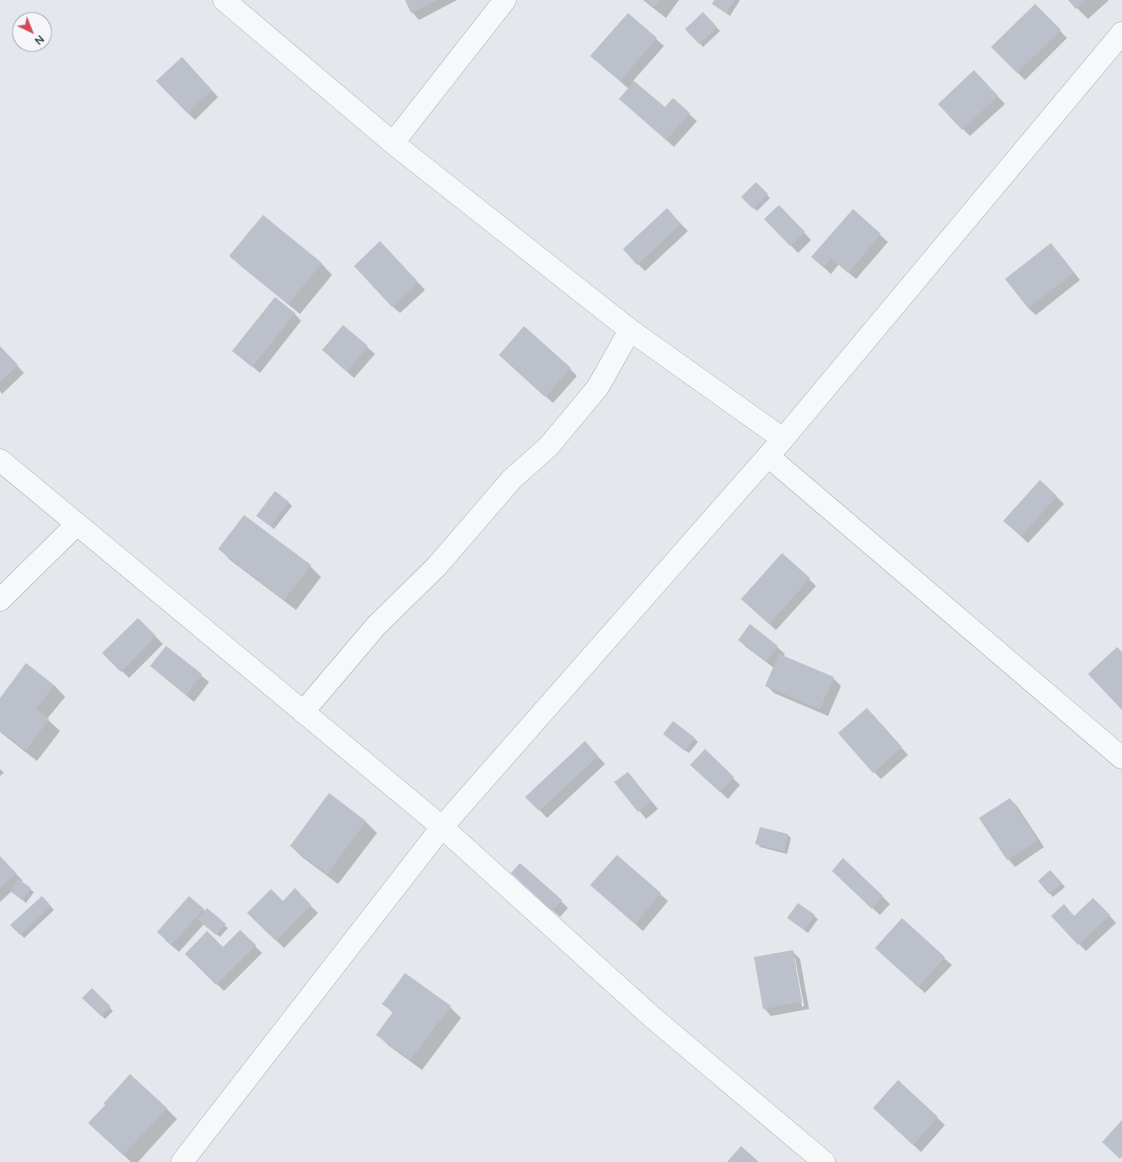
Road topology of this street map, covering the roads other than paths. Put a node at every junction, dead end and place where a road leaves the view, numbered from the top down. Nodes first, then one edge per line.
1 (224, 0) edge
2 (505, 0) edge
3 (1122, 33) edge
4 (393, 143) junction
5 (630, 330) junction
6 (783, 439) junction
7 (768, 456) junction
8 (0, 460) edge
9 (77, 524) junction
10 (0, 600) edge
11 (303, 712) junction
12 (1122, 758) edge
13 (442, 827) junction
14 (182, 1162) edge
15 (824, 1162) edge

1 - 4 street
2 - 4 street
3 - 6 street
4 - 5 street
5 - 6 street
5 - 11 street
6 - 7 street
7 - 12 street
7 - 13 street
8 - 9 street
9 - 10 street
9 - 11 street
11 - 13 street
13 - 14 street
13 - 15 street

